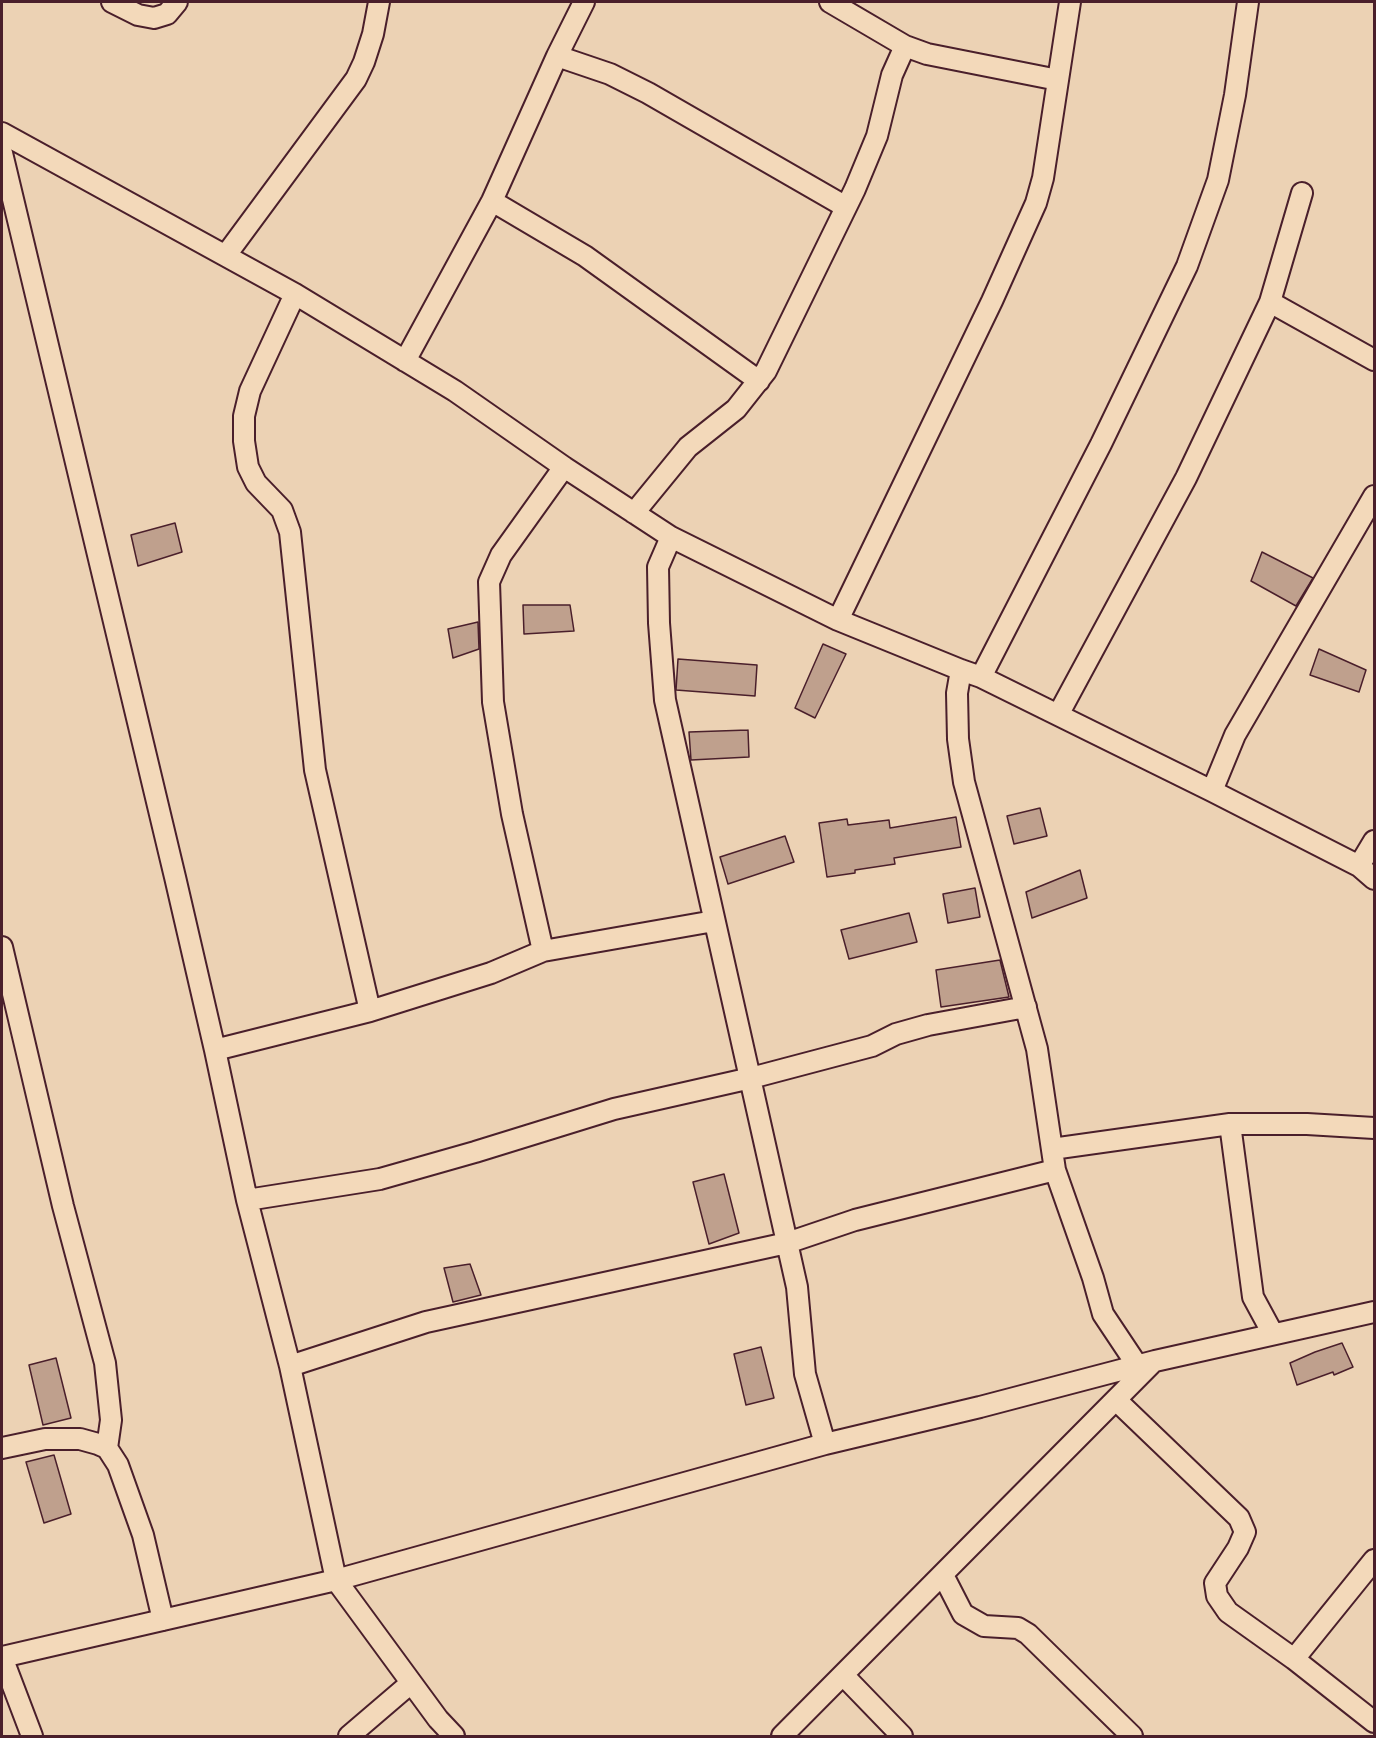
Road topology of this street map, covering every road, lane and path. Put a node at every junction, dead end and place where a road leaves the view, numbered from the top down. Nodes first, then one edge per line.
1 (112, 2) edge
2 (177, 2) edge
3 (379, 2) edge
4 (584, 2) edge
5 (830, 2) edge
6 (1070, 2) edge
7 (1248, 2) edge
8 (905, 46) junction
9 (556, 56) junction
10 (1058, 80) junction
11 (2, 133) edge
12 (2, 153) edge
13 (1302, 193) dead end
14 (492, 201) junction
15 (846, 207) junction
16 (226, 255) junction
17 (295, 294) junction
18 (1270, 302) junction
19 (1374, 360) edge
20 (405, 361) junction
21 (759, 381) junction
22 (564, 467) junction
23 (1374, 496) edge
24 (634, 513) junction
25 (671, 537) junction
26 (838, 620) junction
27 (961, 670) junction
28 (981, 676) junction
29 (1058, 715) junction
30 (1212, 791) junction
31 (1374, 842) edge
32 (1367, 873) edge
33 (714, 921) junction
34 (2, 947) edge
35 (543, 951) junction
36 (1026, 1007) junction
37 (370, 1011) junction
38 (215, 1050) junction
39 (751, 1078) junction
40 (1230, 1124) junction
41 (1374, 1128) edge
42 (1052, 1149) junction
43 (1055, 1170) junction
44 (247, 1200) junction
45 (787, 1243) junction
46 (1374, 1312) edge
47 (1273, 1334) junction
48 (1146, 1363) junction
49 (290, 1366) junction
50 (1116, 1400) junction
51 (825, 1444) junction
52 (2, 1448) edge
53 (107, 1448) junction
54 (1374, 1560) edge
55 (943, 1575) junction
56 (336, 1580) junction
57 (163, 1620) junction
58 (2, 1657) edge
59 (1294, 1659) junction
60 (843, 1675) junction
61 (411, 1683) junction
62 (1374, 1722) edge
63 (32, 1737) edge
64 (349, 1737) edge
65 (454, 1737) edge
66 (783, 1737) edge
67 (902, 1737) edge
68 (1132, 1737) edge

1 - 2 street
3 - 16 street
4 - 9 street
5 - 8 street
6 - 10 street
7 - 28 street
8 - 10 street
8 - 15 street
9 - 14 street
9 - 15 street
10 - 26 street
11 - 16 street
12 - 38 street
13 - 18 street
14 - 20 street
14 - 21 street
15 - 21 street
16 - 17 street
17 - 20 street
17 - 37 street
18 - 19 street
18 - 29 street
20 - 22 street
21 - 24 street
22 - 24 street
22 - 35 street
23 - 30 street
24 - 25 street
25 - 26 street
25 - 33 street
26 - 27 street
27 - 28 street
27 - 36 street
28 - 29 street
29 - 30 street
30 - 32 street
31 - 32 street
33 - 35 street
33 - 39 street
34 - 53 street
35 - 37 street
36 - 39 street
36 - 42 street
37 - 38 street
38 - 44 street
39 - 44 street
39 - 45 street
40 - 41 street
40 - 42 street
40 - 47 street
42 - 43 street
43 - 45 street
43 - 48 street
44 - 49 street
45 - 49 street
45 - 51 street
46 - 47 street
47 - 48 street
48 - 50 street
48 - 51 street
49 - 56 street
50 - 55 street
50 - 59 street
51 - 56 street
52 - 53 street
53 - 57 street
54 - 59 street
55 - 60 street
55 - 68 street
56 - 57 street
56 - 61 street
57 - 58 street
58 - 63 street
59 - 62 street
60 - 66 street
60 - 67 street
61 - 64 street
61 - 65 street

